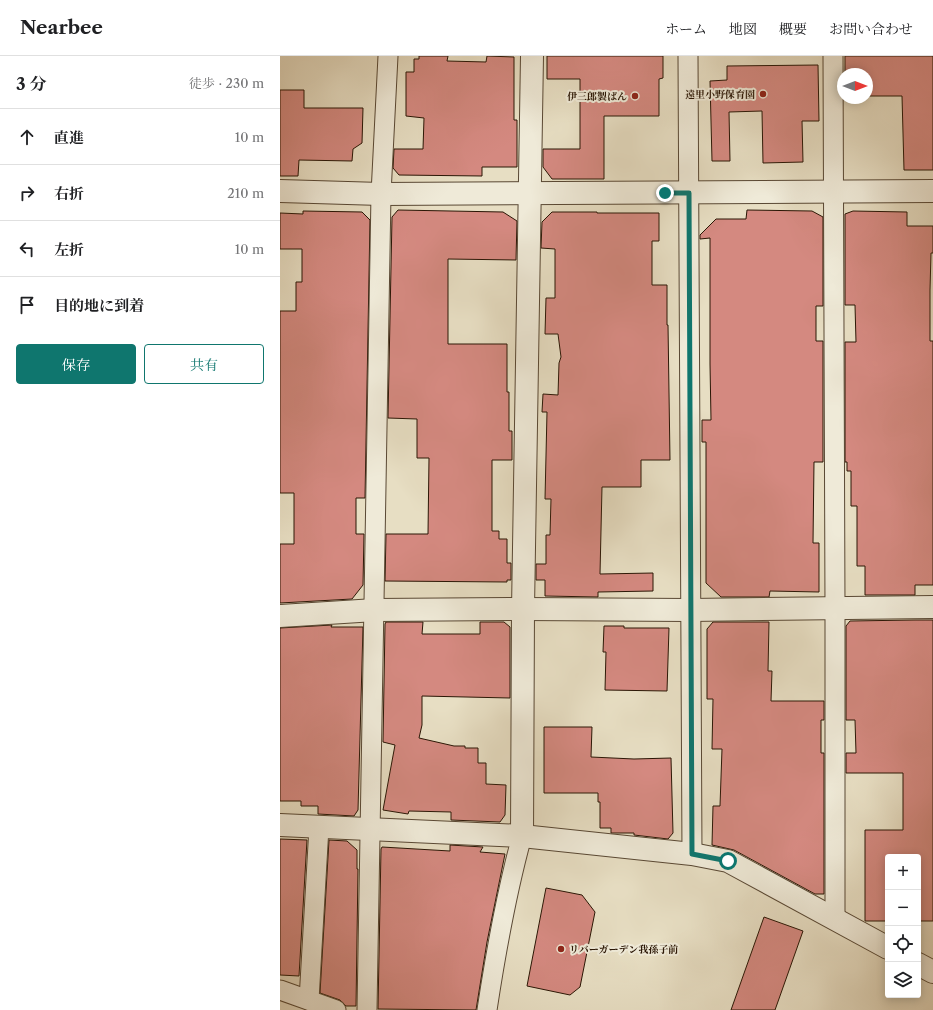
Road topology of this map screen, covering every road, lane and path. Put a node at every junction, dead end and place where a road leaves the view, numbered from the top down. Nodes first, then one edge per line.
1 (388, 56) edge
2 (532, 56) edge
3 (688, 56) edge
4 (833, 56) edge
5 (280, 191) edge
6 (933, 191) edge
7 (834, 192) junction
8 (529, 193) junction
9 (689, 193) junction
10 (381, 194) junction
11 (933, 607) edge
12 (835, 608) junction
13 (523, 609) junction
14 (375, 610) junction
15 (690, 610) junction
16 (280, 616) edge
17 (280, 825) edge
18 (319, 827) junction
19 (371, 830) junction
20 (522, 836) junction
21 (692, 854) junction
22 (834, 920) junction
23 (885, 946) edge
24 (921, 966) edge
25 (933, 972) edge
26 (280, 990) edge
27 (309, 1000) junction
28 (336, 1010) edge
29 (367, 1010) edge
30 (487, 1010) edge

1 - 10 street
2 - 8 street
3 - 9 street
4 - 7 street
5 - 10 street
6 - 7 street
7 - 9 street
7 - 12 street
8 - 9 street
8 - 10 street
8 - 13 street
9 - 15 street
10 - 14 street
11 - 12 street
12 - 15 street
12 - 22 street
13 - 14 street
13 - 15 street
13 - 20 street
14 - 16 street
14 - 19 street
15 - 21 street
17 - 18 street
18 - 19 street
18 - 27 street
19 - 20 street
19 - 29 street
20 - 21 street
20 - 30 street
21 - 22 street
22 - 23 street
24 - 25 street
26 - 27 street
27 - 28 street

